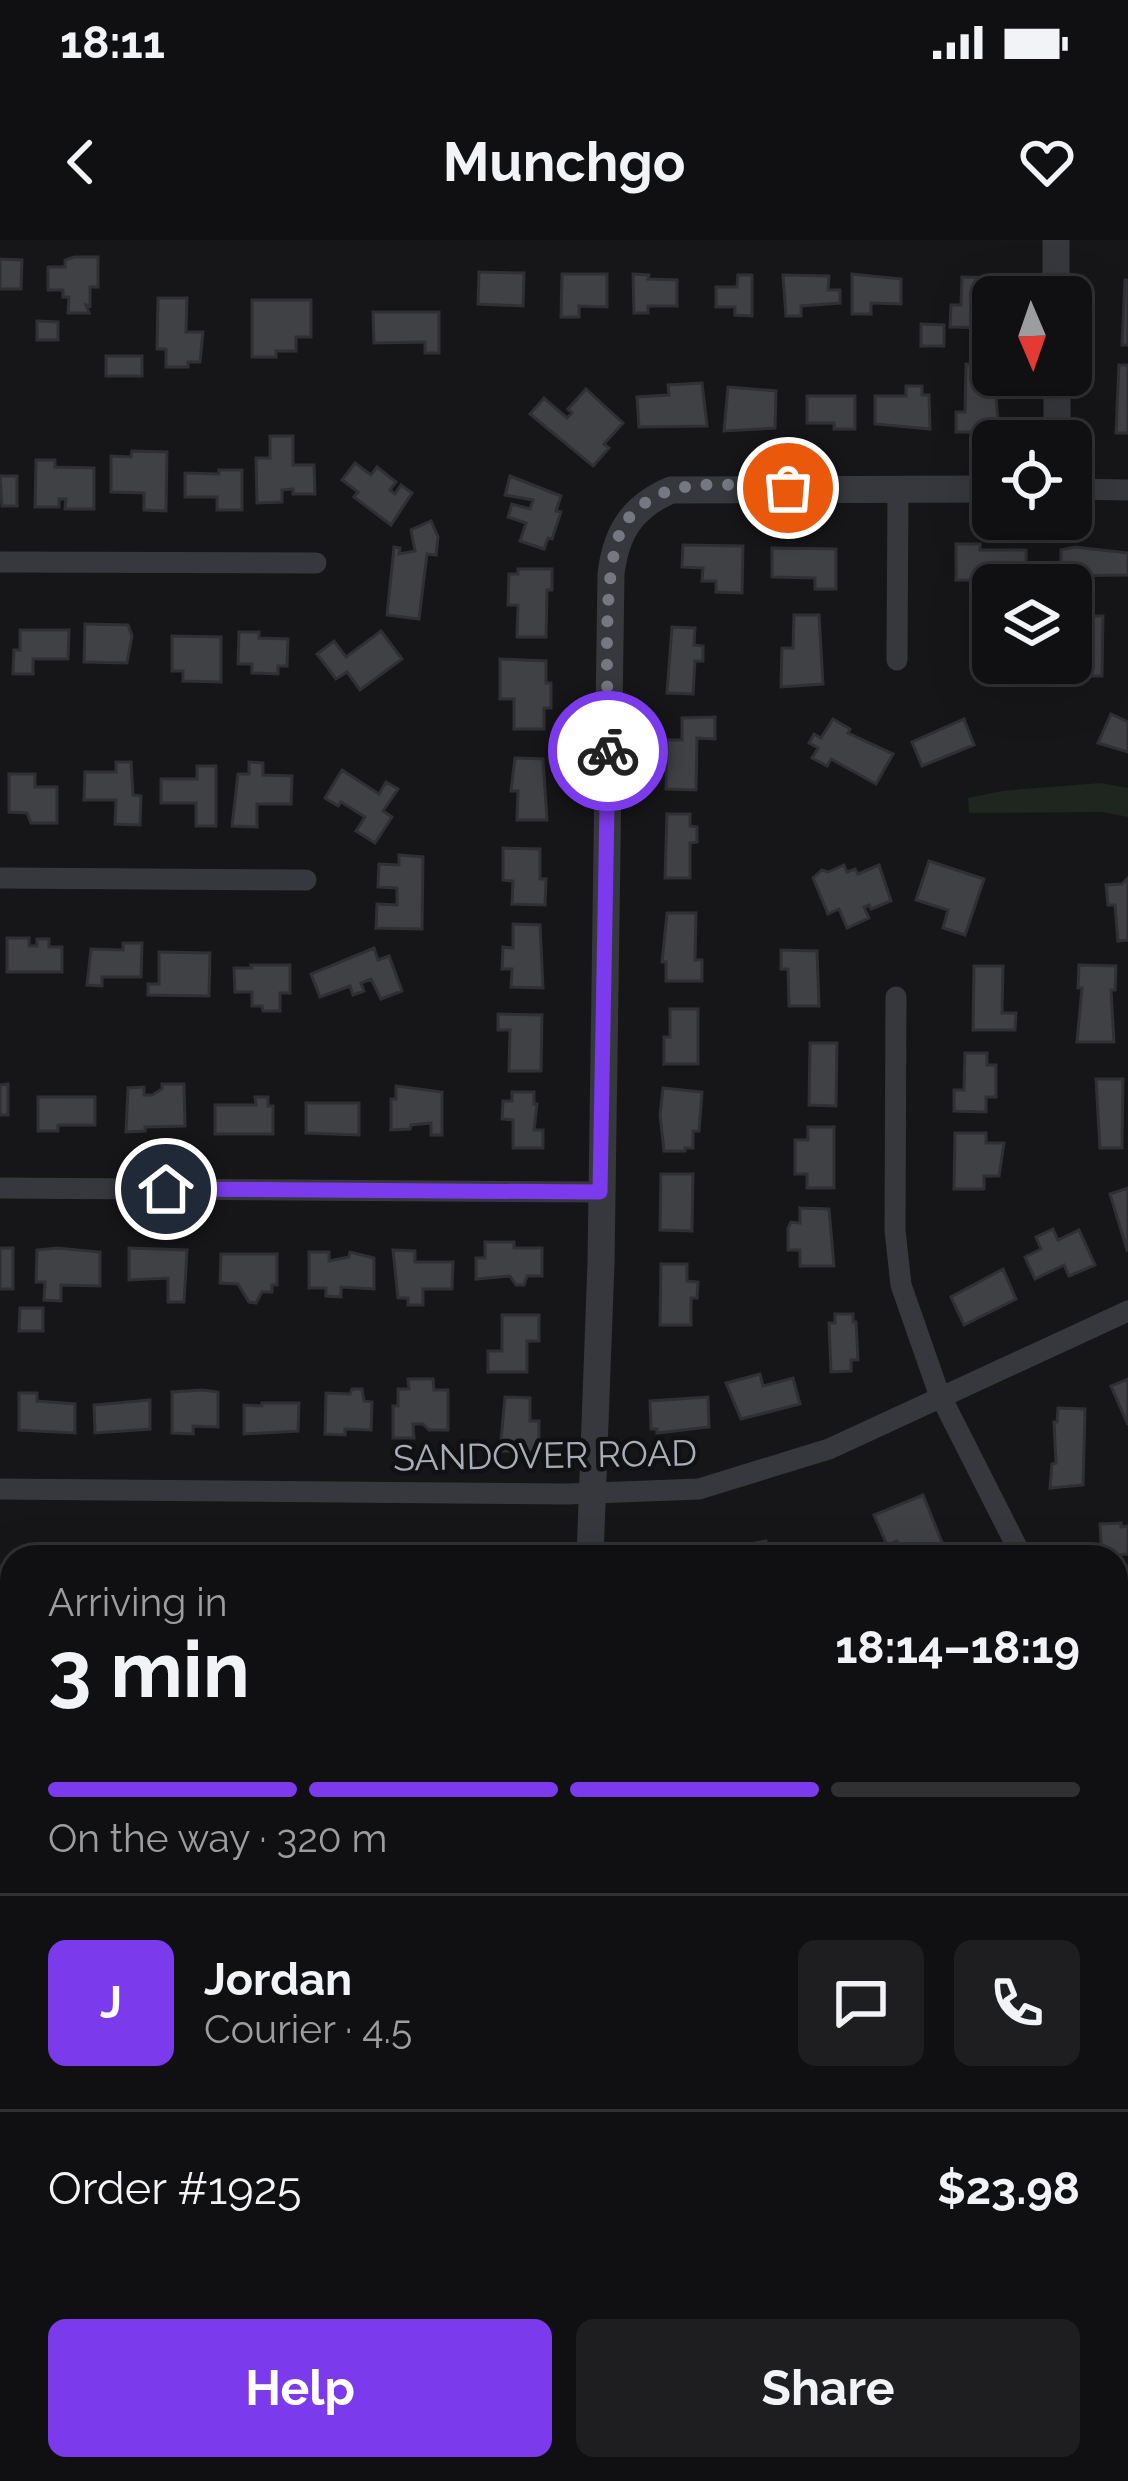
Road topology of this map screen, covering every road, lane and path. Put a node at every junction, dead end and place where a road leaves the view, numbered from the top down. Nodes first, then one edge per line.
1 (1056, 240) edge
2 (1056, 276) edge
3 (898, 488) junction
4 (972, 489) edge
5 (1092, 489) edge
6 (1128, 490) edge
7 (0, 562) edge
8 (316, 563) dead end
9 (897, 660) dead end
10 (0, 878) edge
11 (306, 880) dead end
12 (896, 997) dead end
13 (0, 1188) edge
14 (600, 1192) junction
15 (1128, 1311) edge
16 (942, 1398) junction
17 (0, 1489) edge
18 (595, 1494) junction
19 (591, 1545) edge
20 (1016, 1545) edge

1 - 2 street
3 - 4 street
3 - 9 street
3 - 14 street
5 - 6 street
7 - 8 street
10 - 11 street
12 - 16 street
13 - 14 street
14 - 18 street
15 - 16 street, SANDOVER ROAD
16 - 18 street, SANDOVER ROAD
16 - 20 street
17 - 18 street, SANDOVER ROAD
18 - 19 street

